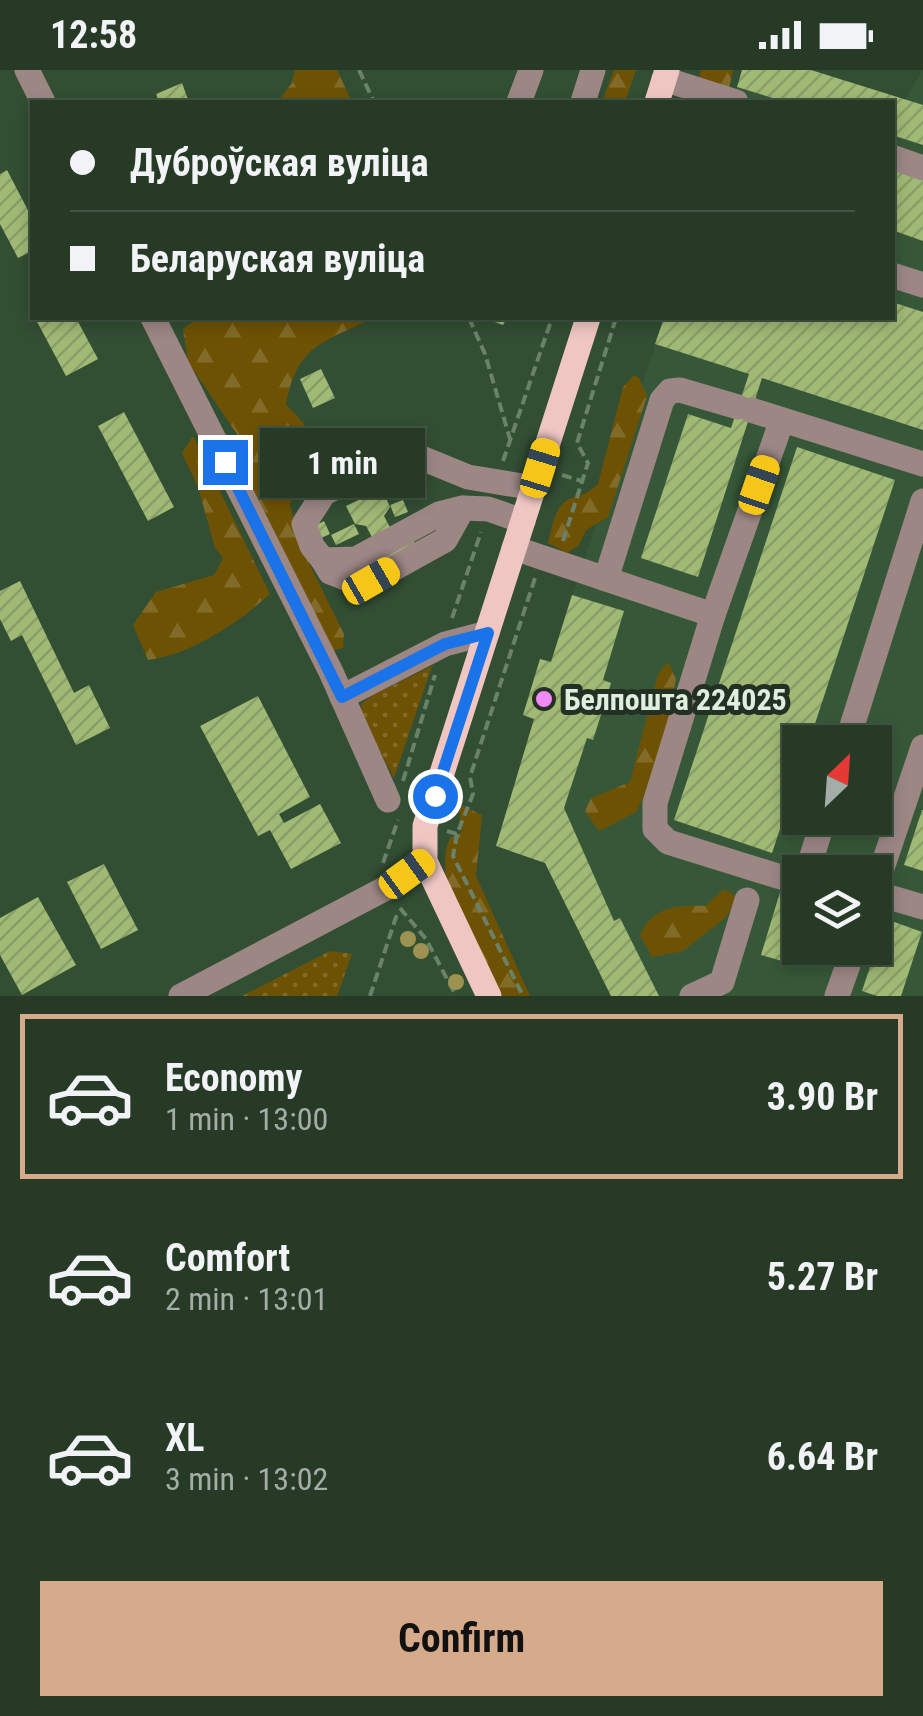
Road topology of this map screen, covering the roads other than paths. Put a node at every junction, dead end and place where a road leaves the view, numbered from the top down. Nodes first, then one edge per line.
1 (27, 70) edge
2 (531, 70) edge
3 (594, 70) edge
4 (663, 84) edge
5 (42, 100) edge
6 (521, 100) edge
7 (584, 100) edge
8 (728, 100) edge
9 (895, 158) edge
10 (923, 168) edge
11 (895, 276) edge
12 (923, 284) edge
13 (154, 320) edge
14 (587, 320) edge
15 (782, 420) junction
16 (923, 464) edge
17 (534, 488) junction
18 (923, 501) edge
19 (523, 521) junction
20 (514, 548) junction
21 (606, 580) junction
22 (713, 615) junction
23 (488, 633) junction
24 (342, 697) junction
25 (852, 725) edge
26 (923, 747) edge
27 (388, 800) dead end
28 (887, 855) edge
29 (425, 860) junction
30 (782, 877) edge
31 (892, 897) edge
32 (747, 900) dead end
33 (923, 907) edge
34 (848, 965) edge
35 (181, 996) edge
36 (489, 996) edge
37 (692, 996) edge
38 (837, 996) edge

1 - 5 street
2 - 6 street
3 - 7 street
4 - 8 street
9 - 10 street
11 - 12 street
13 - 24 street
14 - 17 main road
15 - 16 street
15 - 21 street
15 - 22 street
17 - 19 main road
17 - 19 street
18 - 25 street
19 - 20 main road
20 - 21 street
20 - 23 main road
21 - 22 street
22 - 30 street
23 - 24 street
23 - 29 main road
24 - 27 street
26 - 28 street
29 - 35 street
29 - 36 main road
31 - 33 street
32 - 37 street
34 - 38 street

